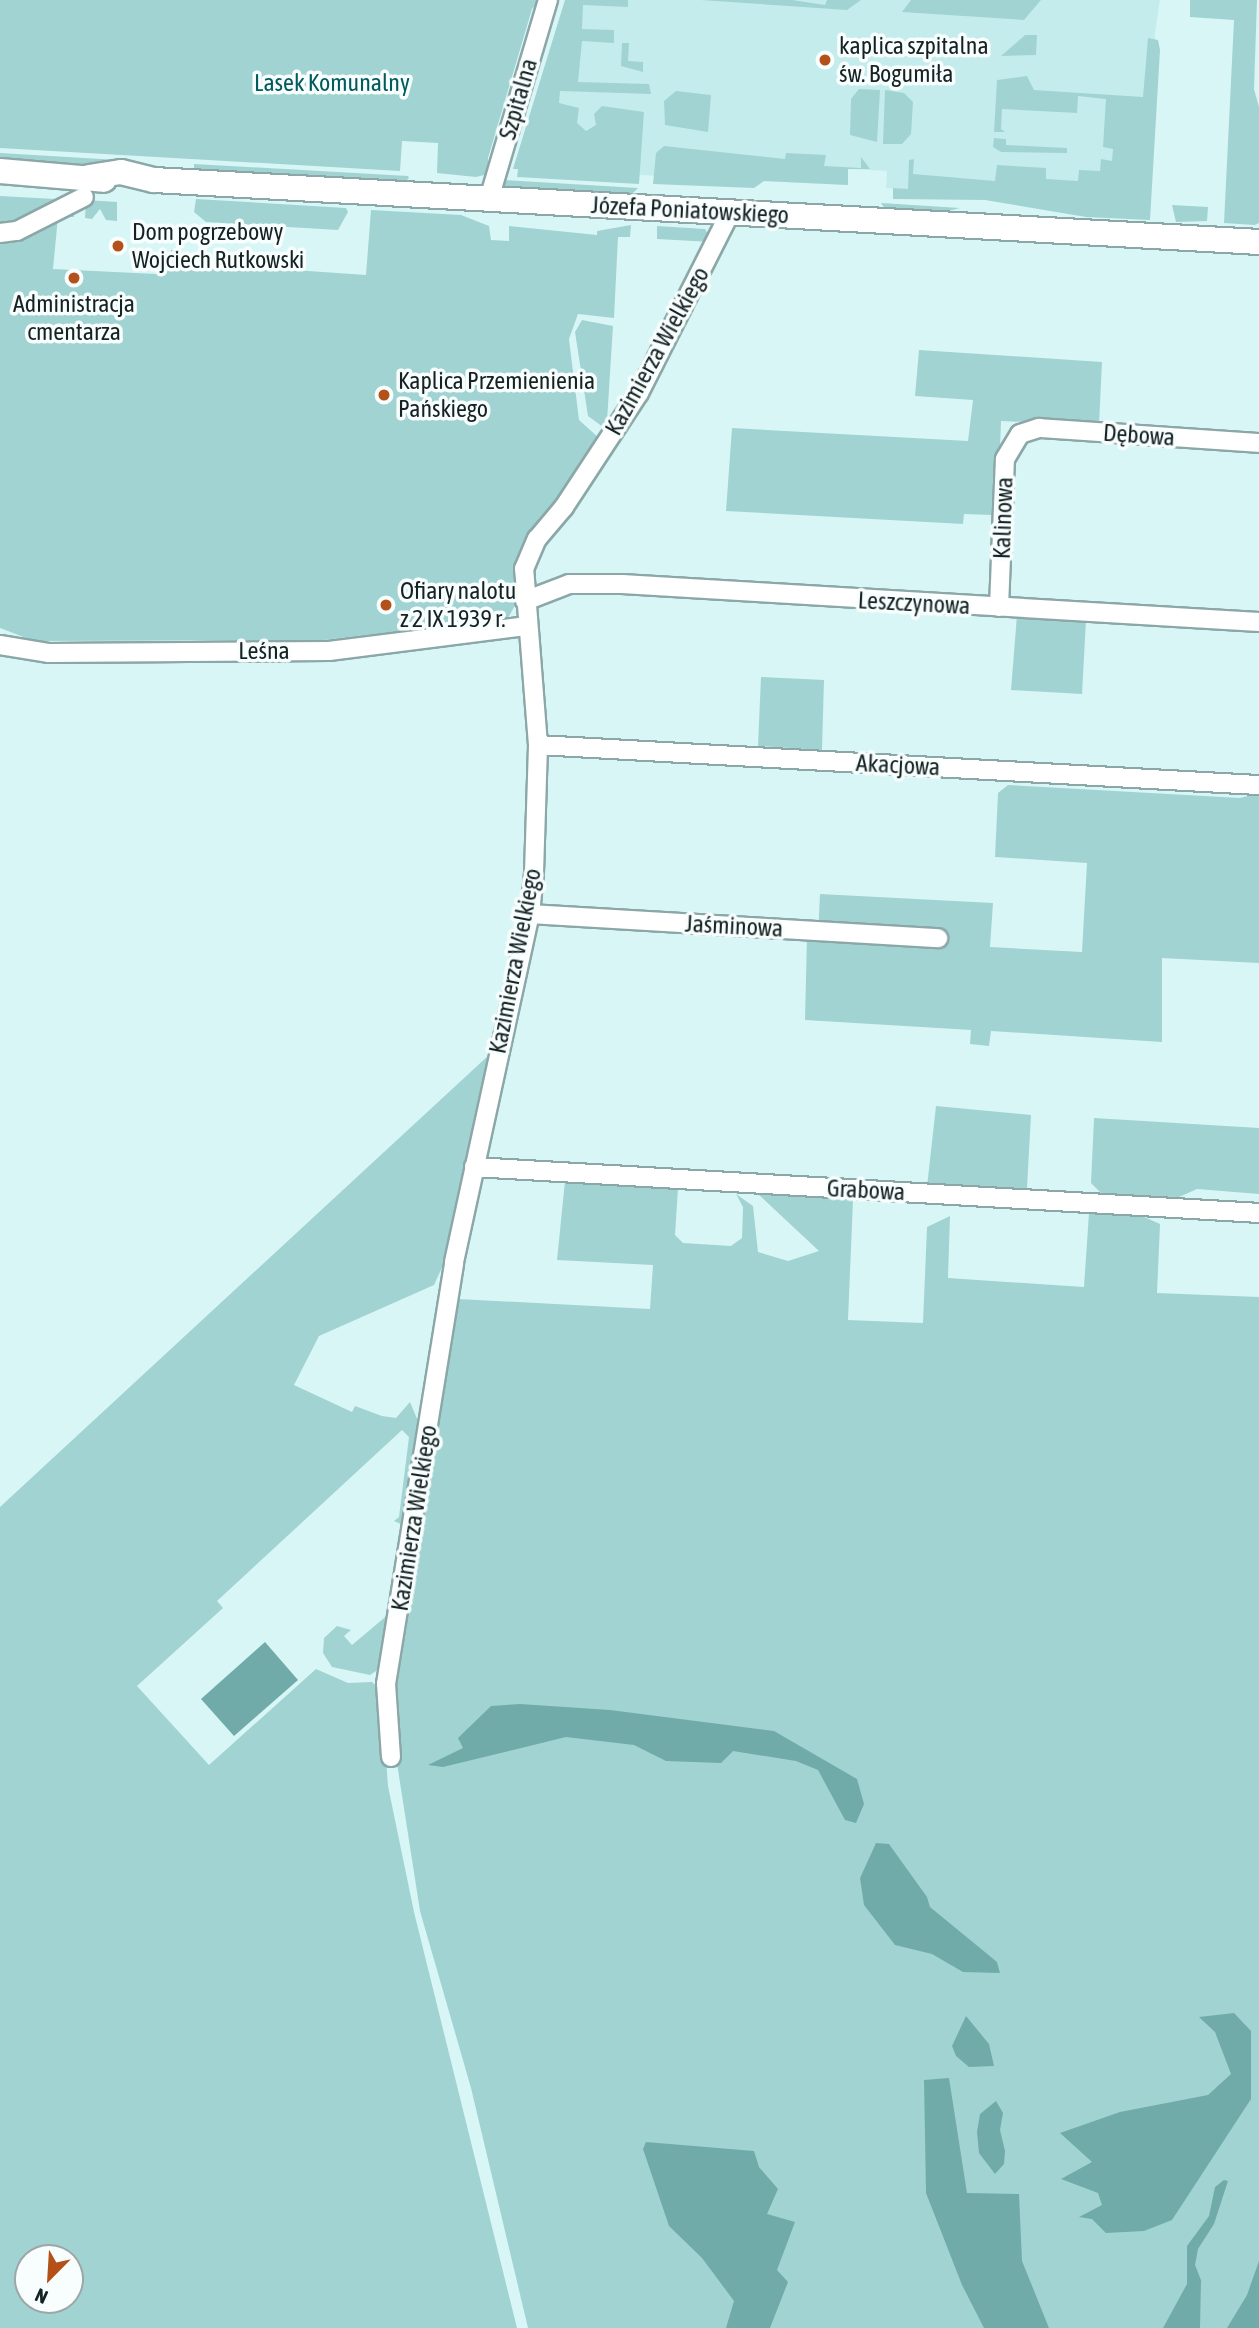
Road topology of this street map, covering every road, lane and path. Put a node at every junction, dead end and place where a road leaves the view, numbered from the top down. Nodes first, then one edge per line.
1 (548, 0) edge
2 (0, 172) edge
3 (87, 187) junction
4 (489, 199) junction
5 (730, 213) junction
6 (0, 233) edge
7 (1259, 242) edge
8 (1020, 434) joint
9 (1259, 443) edge
10 (524, 569) junction
11 (569, 584) junction
12 (525, 601) junction
13 (999, 607) junction
14 (1259, 622) edge
15 (527, 626) junction
16 (0, 645) edge
17 (538, 745) junction
18 (1259, 785) edge
19 (530, 914) junction
20 (939, 938) dead end
21 (474, 1167) junction
22 (1259, 1213) edge
23 (391, 1757) dead end

1 - 4 street, Szpitalna
2 - 3 street, Józefa Poniatowskiego
3 - 4 street, Józefa Poniatowskiego
3 - 6 street
4 - 5 street, Józefa Poniatowskiego
5 - 7 street, Józefa Poniatowskiego
5 - 10 street, Kazimierza Wielkiego
8 - 9 street, Dębowa
8 - 13 street, Kalinowa
10 - 11 street, Leszczynowa
10 - 12 street, Kazimierza Wielkiego
11 - 12 street, Leszczynowa
11 - 13 street, Leszczynowa
12 - 15 street, Kazimierza Wielkiego
13 - 14 street, Leszczynowa
15 - 16 street, Leśna
15 - 17 street, Kazimierza Wielkiego
17 - 18 street, Akacjowa
17 - 19 street, Kazimierza Wielkiego
19 - 20 street, Jaśminowa
19 - 21 street, Kazimierza Wielkiego
21 - 22 street, Grabowa
21 - 23 street, Kazimierza Wielkiego

